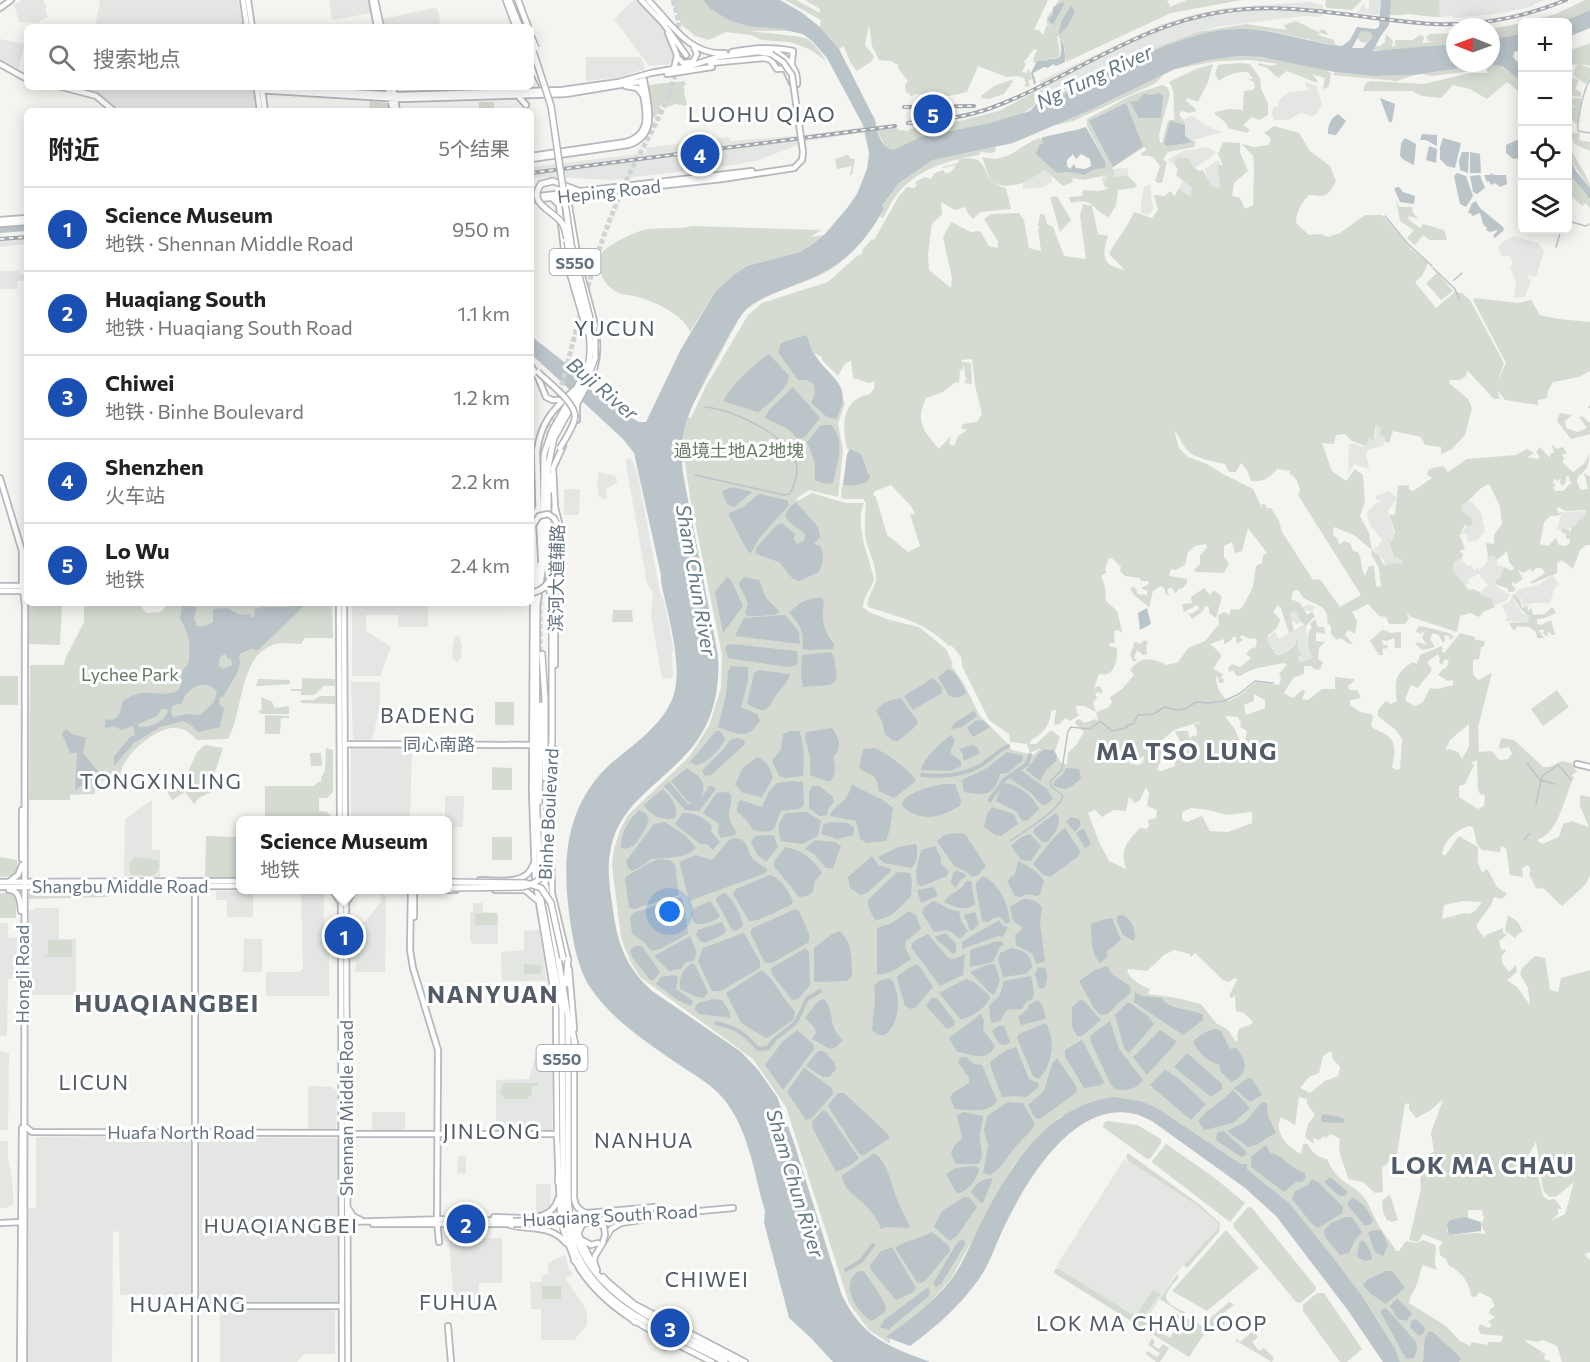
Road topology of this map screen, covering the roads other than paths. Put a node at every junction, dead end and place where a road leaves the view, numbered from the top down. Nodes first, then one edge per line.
1 (9, 0) edge
2 (243, 0) edge
3 (248, 0) edge
4 (373, 0) edge
5 (641, 0) edge
6 (648, 0) edge
7 (512, 1) edge
8 (0, 6) edge
9 (658, 10) junction
10 (663, 23) junction
11 (247, 24) edge
12 (252, 24) edge
13 (378, 24) edge
14 (521, 24) edge
15 (534, 44) edge
16 (694, 46) junction
17 (756, 50) junction
18 (735, 51) junction
19 (534, 54) edge
20 (677, 57) junction
21 (714, 58) junction
22 (534, 62) edge
23 (0, 64) edge
24 (791, 64) junction
25 (534, 68) edge
26 (785, 68) junction
27 (674, 69) junction
28 (24, 77) edge
29 (643, 79) junction
30 (544, 86) junction
31 (621, 86) junction
32 (73, 90) edge
33 (260, 90) edge
34 (260, 90) edge
35 (289, 90) edge
36 (391, 90) edge
37 (517, 90) edge
38 (515, 94) junction
39 (392, 97) junction
40 (643, 98) junction
41 (526, 105) dead end
42 (110, 108) edge
43 (260, 108) edge
44 (264, 108) edge
45 (394, 108) edge
46 (534, 157) edge
47 (534, 158) edge
48 (752, 171) dead end
49 (579, 191) junction
50 (564, 195) junction
51 (573, 196) junction
52 (534, 198) edge
53 (534, 198) edge
54 (551, 199) junction
55 (569, 206) junction
56 (560, 209) junction
57 (24, 220) edge
58 (0, 222) edge
59 (562, 227) junction
60 (572, 229) junction
61 (567, 238) junction
62 (564, 244) junction
63 (591, 349) junction
64 (534, 368) edge
65 (534, 371) edge
66 (587, 373) junction
67 (573, 400) junction
68 (554, 468) junction
69 (553, 475) junction
70 (0, 478) edge
71 (0, 487) edge
72 (539, 503) junction
73 (550, 504) junction
74 (534, 517) edge
75 (536, 573) junction
76 (534, 576) edge
77 (558, 581) junction
78 (534, 583) edge
79 (0, 586) edge
80 (534, 586) edge
81 (24, 588) edge
82 (0, 591) edge
83 (534, 592) tunnel mouth
84 (26, 606) edge
85 (340, 606) edge
86 (533, 606) edge
87 (542, 654) tunnel mouth
88 (536, 675) junction
89 (533, 689) junction
90 (541, 705) tunnel mouth
91 (533, 722) junction
92 (536, 737) junction
93 (552, 740) junction
94 (345, 744) junction
95 (533, 745) junction
96 (1577, 764) dead end
97 (1590, 767) edge
98 (340, 816) edge
99 (345, 816) edge
100 (544, 833) junction
101 (538, 841) junction
102 (535, 858) junction
103 (23, 866) junction
104 (518, 880) junction
105 (236, 881) edge
106 (3, 882) edge
107 (35, 884) junction
108 (195, 884) junction
109 (452, 884) edge
110 (452, 884) edge
111 (452, 884) edge
112 (23, 885) junction
113 (236, 886) edge
114 (0, 888) edge
115 (452, 890) edge
116 (519, 890) junction
117 (337, 894) edge
118 (342, 894) edge
119 (345, 894) edge
120 (350, 894) edge
121 (414, 894) edge
122 (25, 900) junction
123 (538, 901) junction
124 (343, 906) junction
125 (21, 911) junction
126 (566, 958) junction
127 (550, 962) junction
128 (564, 997) junction
129 (574, 1044) junction
130 (25, 1122) junction
131 (195, 1134) junction
132 (344, 1134) junction
133 (439, 1134) junction
134 (557, 1134) junction
135 (24, 1141) junction
136 (565, 1141) junction
137 (574, 1161) junction
138 (558, 1182) junction
139 (571, 1182) junction
140 (559, 1191) junction
141 (573, 1199) junction
142 (347, 1204) junction
143 (438, 1210) junction
144 (667, 1213) junction
145 (653, 1216) junction
146 (538, 1217) junction
147 (465, 1219) junction
148 (477, 1219) junction
149 (585, 1219) junction
150 (427, 1220) junction
151 (0, 1221) edge
152 (347, 1221) junction
153 (363, 1221) junction
154 (438, 1221) junction
155 (447, 1221) junction
156 (22, 1222) junction
157 (512, 1223) junction
158 (342, 1227) junction
159 (535, 1227) junction
160 (347, 1235) junction
161 (579, 1236) junction
162 (439, 1242) dead end
163 (601, 1243) junction
164 (570, 1249) junction
165 (574, 1260) junction
166 (597, 1270) junction
167 (603, 1277) junction
168 (596, 1284) junction
169 (619, 1302) junction
170 (195, 1306) junction
171 (342, 1306) junction
172 (655, 1319) junction
173 (635, 1322) junction
174 (449, 1326) dead end
175 (676, 1326) junction
176 (22, 1362) edge
177 (195, 1362) edge
178 (342, 1362) edge
179 (348, 1362) edge
180 (452, 1362) edge
181 (712, 1362) edge
182 (725, 1362) edge
183 (736, 1362) edge
184 (745, 1362) edge

1 - 8 main road
2 - 11 main road
3 - 12 main road
4 - 13 main road
5 - 10 main road
6 - 9 main road
7 - 14 highway
9 - 10 main road
9 - 16 main road
10 - 20 main road
15 - 30 highway, bridge
16 - 18 main road
16 - 20 main road
17 - 18 main road
17 - 21 main road, Heping Road
17 - 24 main road
17 - 24 main road
17 - 51 main road, Heping Road, bridge
18 - 21 main road
19 - 30 highway, S550, bridge
20 - 27 main road
21 - 27 main road, Heping Road
22 - 30 highway, S550, bridge
23 - 28 main road
24 - 26 main road
24 - 26 main road
25 - 30 highway, bridge
26 - 29 main road
27 - 29 main road, Heping Road
29 - 31 main road
29 - 38 main road
29 - 40 main road
29 - 47 main road
30 - 61 highway, S550, bridge
30 - 66 highway, S550, bridge
31 - 38 main road
31 - 40 main road
32 - 42 main road
33 - 43 main road
34 - 44 main road
35 - 39 main road
36 - 39 main road
37 - 38 main road
38 - 39 main road
38 - 41 main road
39 - 45 main road
40 - 46 main road
48 - 49 main road, Heping Road
49 - 50 main road, Heping Road
49 - 61 highway, bridge
50 - 51 main road, Heping Road
50 - 52 main road, Heping Road
50 - 54 main road, Heping Road
50 - 55 main road
51 - 55 main road
51 - 60 main road
53 - 54 main road, Heping Road
54 - 56 main road
54 - 62 main road
55 - 56 main road
55 - 60 main road
56 - 59 main road
57 - 58 main road
59 - 60 main road
59 - 62 main road
60 - 67 main road, 滨河大道辅路, bridge
61 - 63 highway, S550, bridge
62 - 63 main road, bridge
63 - 66 highway, S550, bridge
64 - 68 main road, bridge
65 - 67 main road
66 - 67 highway, S550
66 - 67 highway, S550
67 - 68 main road, 滨河大道辅路
67 - 72 main road, 滨河大道辅路
67 - 73 highway, Binhe Boulevard / S550
67 - 88 highway, Binhe Boulevard / S550
68 - 69 main road, 滨河大道辅路
69 - 73 highway
69 - 73 main road, 滨河大道辅路
70 - 81 main road
71 - 81 main road
72 - 74 main road, 滨河大道辅路
72 - 80 main road
73 - 77 main road, 滨河大道辅路
73 - 83 highway, bridge
73 - 93 highway, Binhe Boulevard / S550
75 - 76 main road
75 - 77 main road, bridge
75 - 78 main road
77 - 126 main road
79 - 81 main road
81 - 82 main road
81 - 103 main road, Hongli Road
84 - 103 main road, Hongli Road
85 - 94 main road
85 - 98 main road
86 - 89 main road
87 - 100 highway
88 - 89 highway
88 - 92 highway, Binhe Boulevard / S550
89 - 91 main road
90 - 101 highway
91 - 92 highway
91 - 95 main road
92 - 101 highway, Binhe Boulevard / S550
93 - 100 highway, Binhe Boulevard / S550
93 - 109 highway, bridge
94 - 95 main road, 同心南路
94 - 99 main road
95 - 102 main road
96 - 97 main road
100 - 128 highway, Binhe Boulevard / S550
101 - 128 highway, Binhe Boulevard / S550
102 - 104 main road
102 - 123 main road
103 - 106 main road
103 - 107 main road
103 - 112 main road, Hongli Road
104 - 111 main road
104 - 116 main road
105 - 108 main road, Shangbu Middle Road
106 - 112 main road, Shangbu Middle Road
107 - 108 main road, Shangbu Middle Road
107 - 112 main road, Shangbu Middle Road
107 - 122 main road
108 - 113 main road, Shangbu Middle Road
108 - 131 main road
110 - 126 highway, bridge
112 - 114 main road, Shangbu Middle Road
112 - 122 main road, Hongli Road
112 - 125 main road, Hongli Road
114 - 125 main road
115 - 116 main road
116 - 123 main road
117 - 124 main road
118 - 124 main road, Shennan Middle Road
119 - 124 main road, Shennan Middle Road
120 - 124 main road
121 - 133 main road
122 - 130 main road, Hongli Road
123 - 127 main road
124 - 132 main road, Shennan Middle Road
125 - 156 main road, Hongli Road
126 - 128 highway
126 - 129 main road
127 - 128 highway
127 - 134 main road
128 - 129 highway
128 - 136 highway, Binhe Boulevard / S550
129 - 137 main road
130 - 131 main road, Huafa North Road
130 - 135 main road, Hongli Road
131 - 132 main road, Huafa North Road
131 - 135 main road, Huafa North Road
131 - 170 main road
132 - 133 main road, Huafa North Road
132 - 142 main road, Shennan Middle Road
132 - 158 main road, Shennan Middle Road
133 - 134 main road, Huafa North Road
133 - 143 main road
134 - 138 main road
135 - 156 main road, Hongli Road
136 - 138 highway
136 - 139 highway
136 - 168 highway, Binhe Boulevard / S550
136 - 169 highway, Binhe Boulevard / S550
137 - 139 main road
137 - 141 main road
138 - 140 main road
139 - 141 main road
140 - 146 main road
140 - 164 main road
141 - 144 main road
141 - 161 main road
142 - 152 main road, Shennan Middle Road
142 - 153 main road
143 - 147 main road
143 - 150 main road
143 - 154 main road
144 - 145 main road, Huaqiang South Road
144 - 149 main road, Huaqiang South Road
145 - 161 main road, Huaqiang South Road
145 - 163 main road
146 - 148 main road
146 - 159 main road
147 - 148 main road, Huaqiang South Road
147 - 155 main road, Huaqiang South Road
148 - 157 main road, Huaqiang South Road
149 - 157 main road, Huaqiang South Road, bridge
149 - 163 main road, bridge
150 - 153 main road, Huaqiang South Road
150 - 154 main road, Huaqiang South Road
151 - 156 main road
152 - 153 main road, Huaqiang South Road
152 - 158 main road
152 - 160 main road, Shennan Middle Road
154 - 155 main road, Huaqiang South Road
154 - 160 main road, Huaqiang South Road
154 - 162 main road
155 - 157 main road, Huaqiang South Road
156 - 176 main road, Hongli Road
157 - 159 main road
157 - 163 main road, Huaqiang South Road, bridge
158 - 171 main road, Shennan Middle Road
159 - 164 main road
160 - 179 main road, Shennan Middle Road
161 - 163 main road, Huaqiang South Road
161 - 166 main road
163 - 166 main road
164 - 165 main road
165 - 168 highway
165 - 173 main road
166 - 167 main road
167 - 169 highway
167 - 175 main road
168 - 169 highway, Binhe Boulevard / S550
169 - 172 highway, Binhe Boulevard / S550
169 - 173 highway
169 - 182 highway, Binhe Boulevard / S550
170 - 171 main road
170 - 177 main road
171 - 178 main road, Shennan Middle Road
172 - 175 highway
172 - 183 highway, Binhe Boulevard / S550
173 - 181 main road
174 - 180 main road
175 - 184 main road

